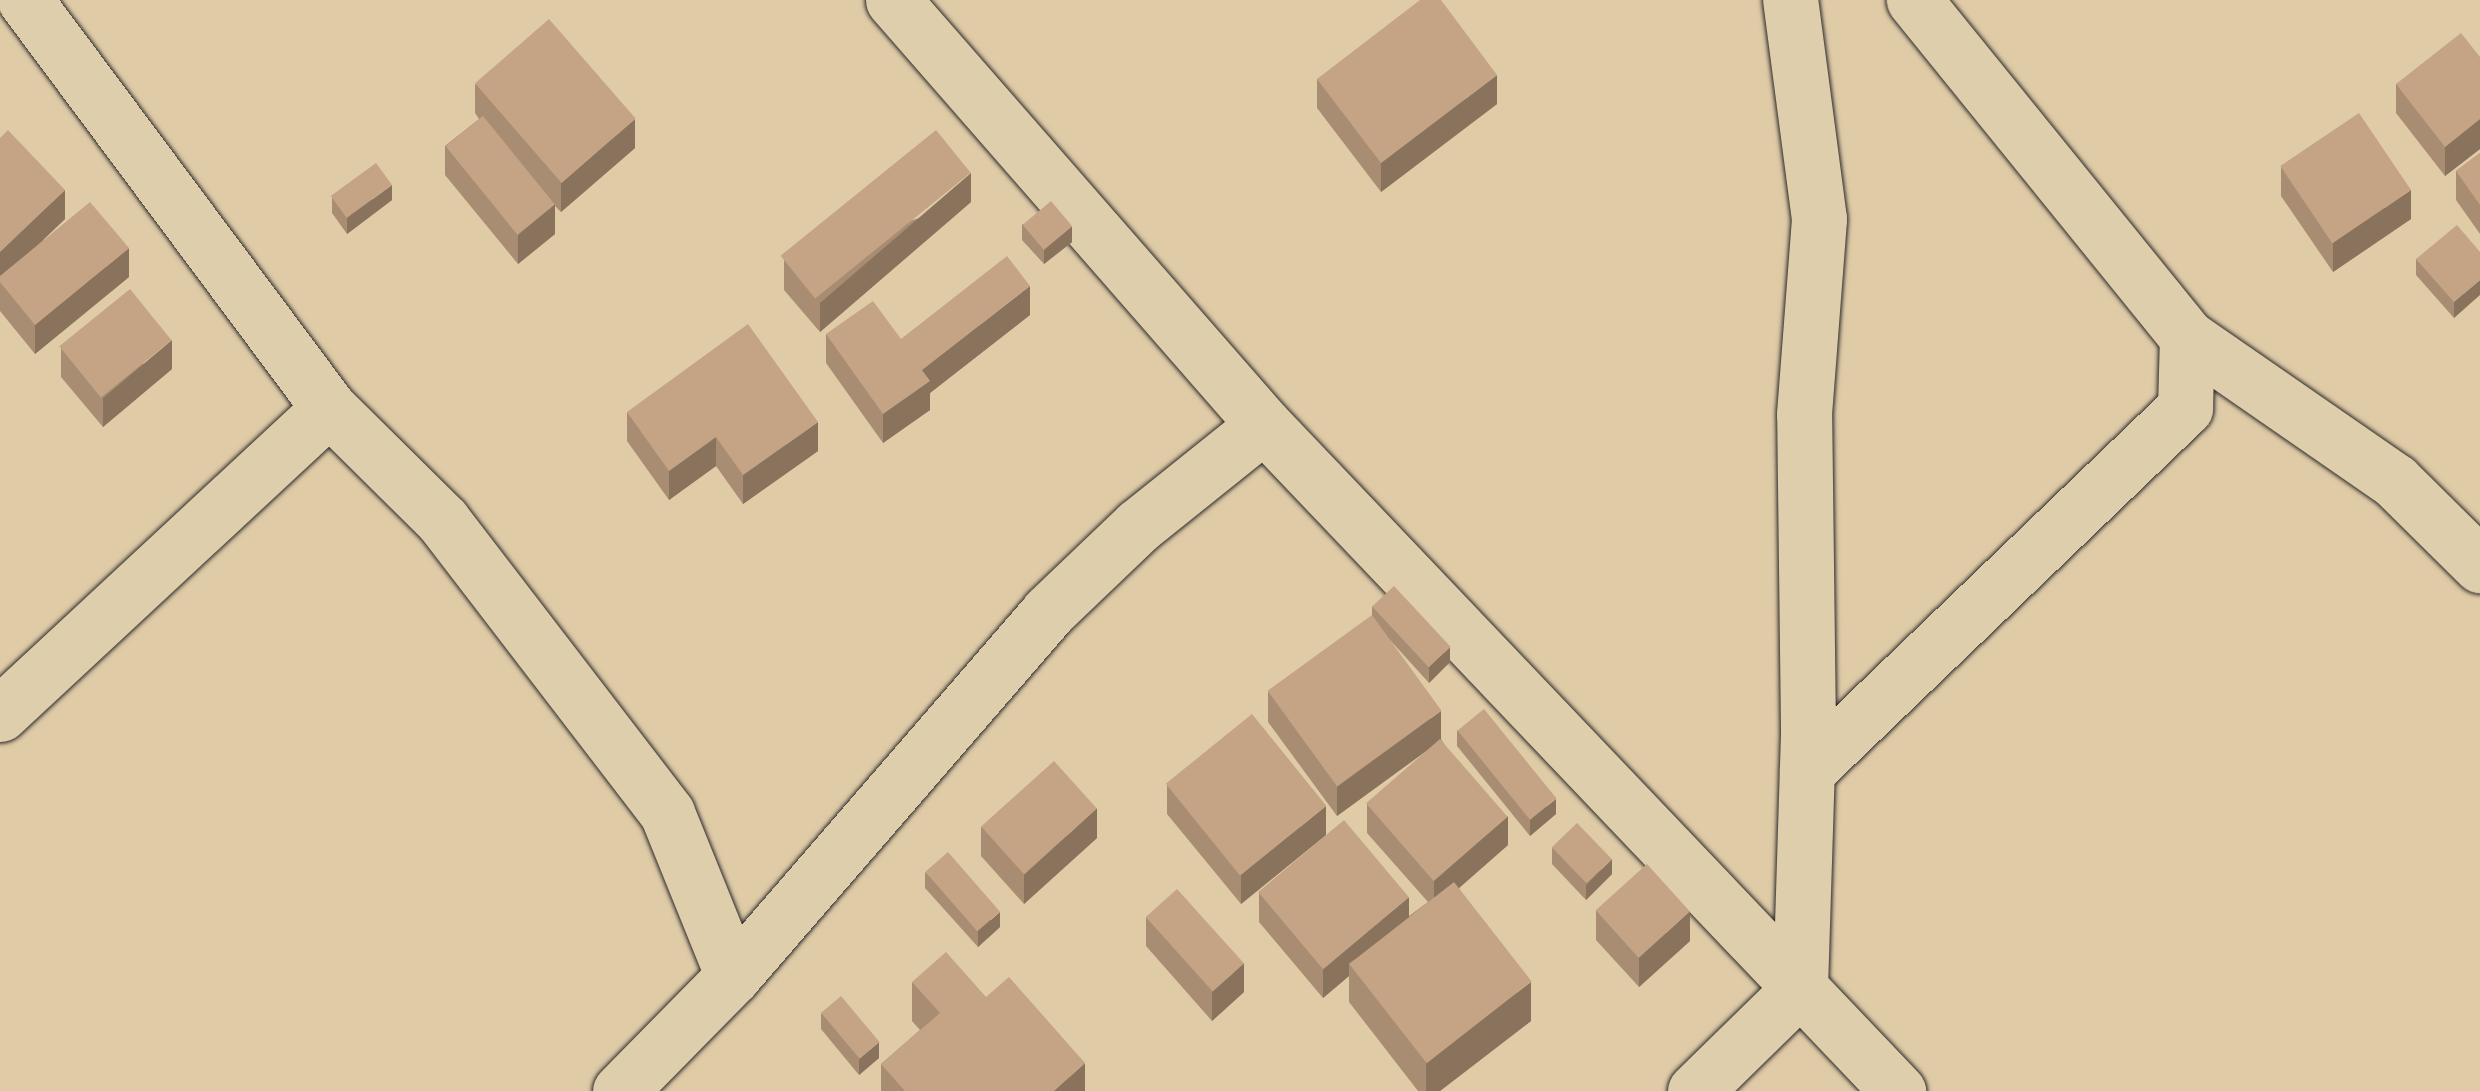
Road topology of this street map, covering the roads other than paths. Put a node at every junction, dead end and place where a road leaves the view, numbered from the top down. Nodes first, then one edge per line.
1 (25, 0) edge
2 (893, 0) edge
3 (1790, 0) edge
4 (1914, 0) edge
5 (2187, 337) junction
6 (328, 408) junction
7 (1264, 425) junction
8 (2480, 565) edge
9 (0, 714) edge
10 (1807, 771) junction
11 (734, 976) junction
12 (1800, 988) junction
13 (620, 1091) edge
14 (1695, 1091) edge
15 (1898, 1091) edge

1 - 6 street
2 - 7 street
3 - 10 street
4 - 5 street
5 - 8 street
5 - 10 street
6 - 9 street
6 - 11 street
7 - 11 street
7 - 12 street
10 - 12 street
11 - 13 street
12 - 14 street
12 - 15 street

